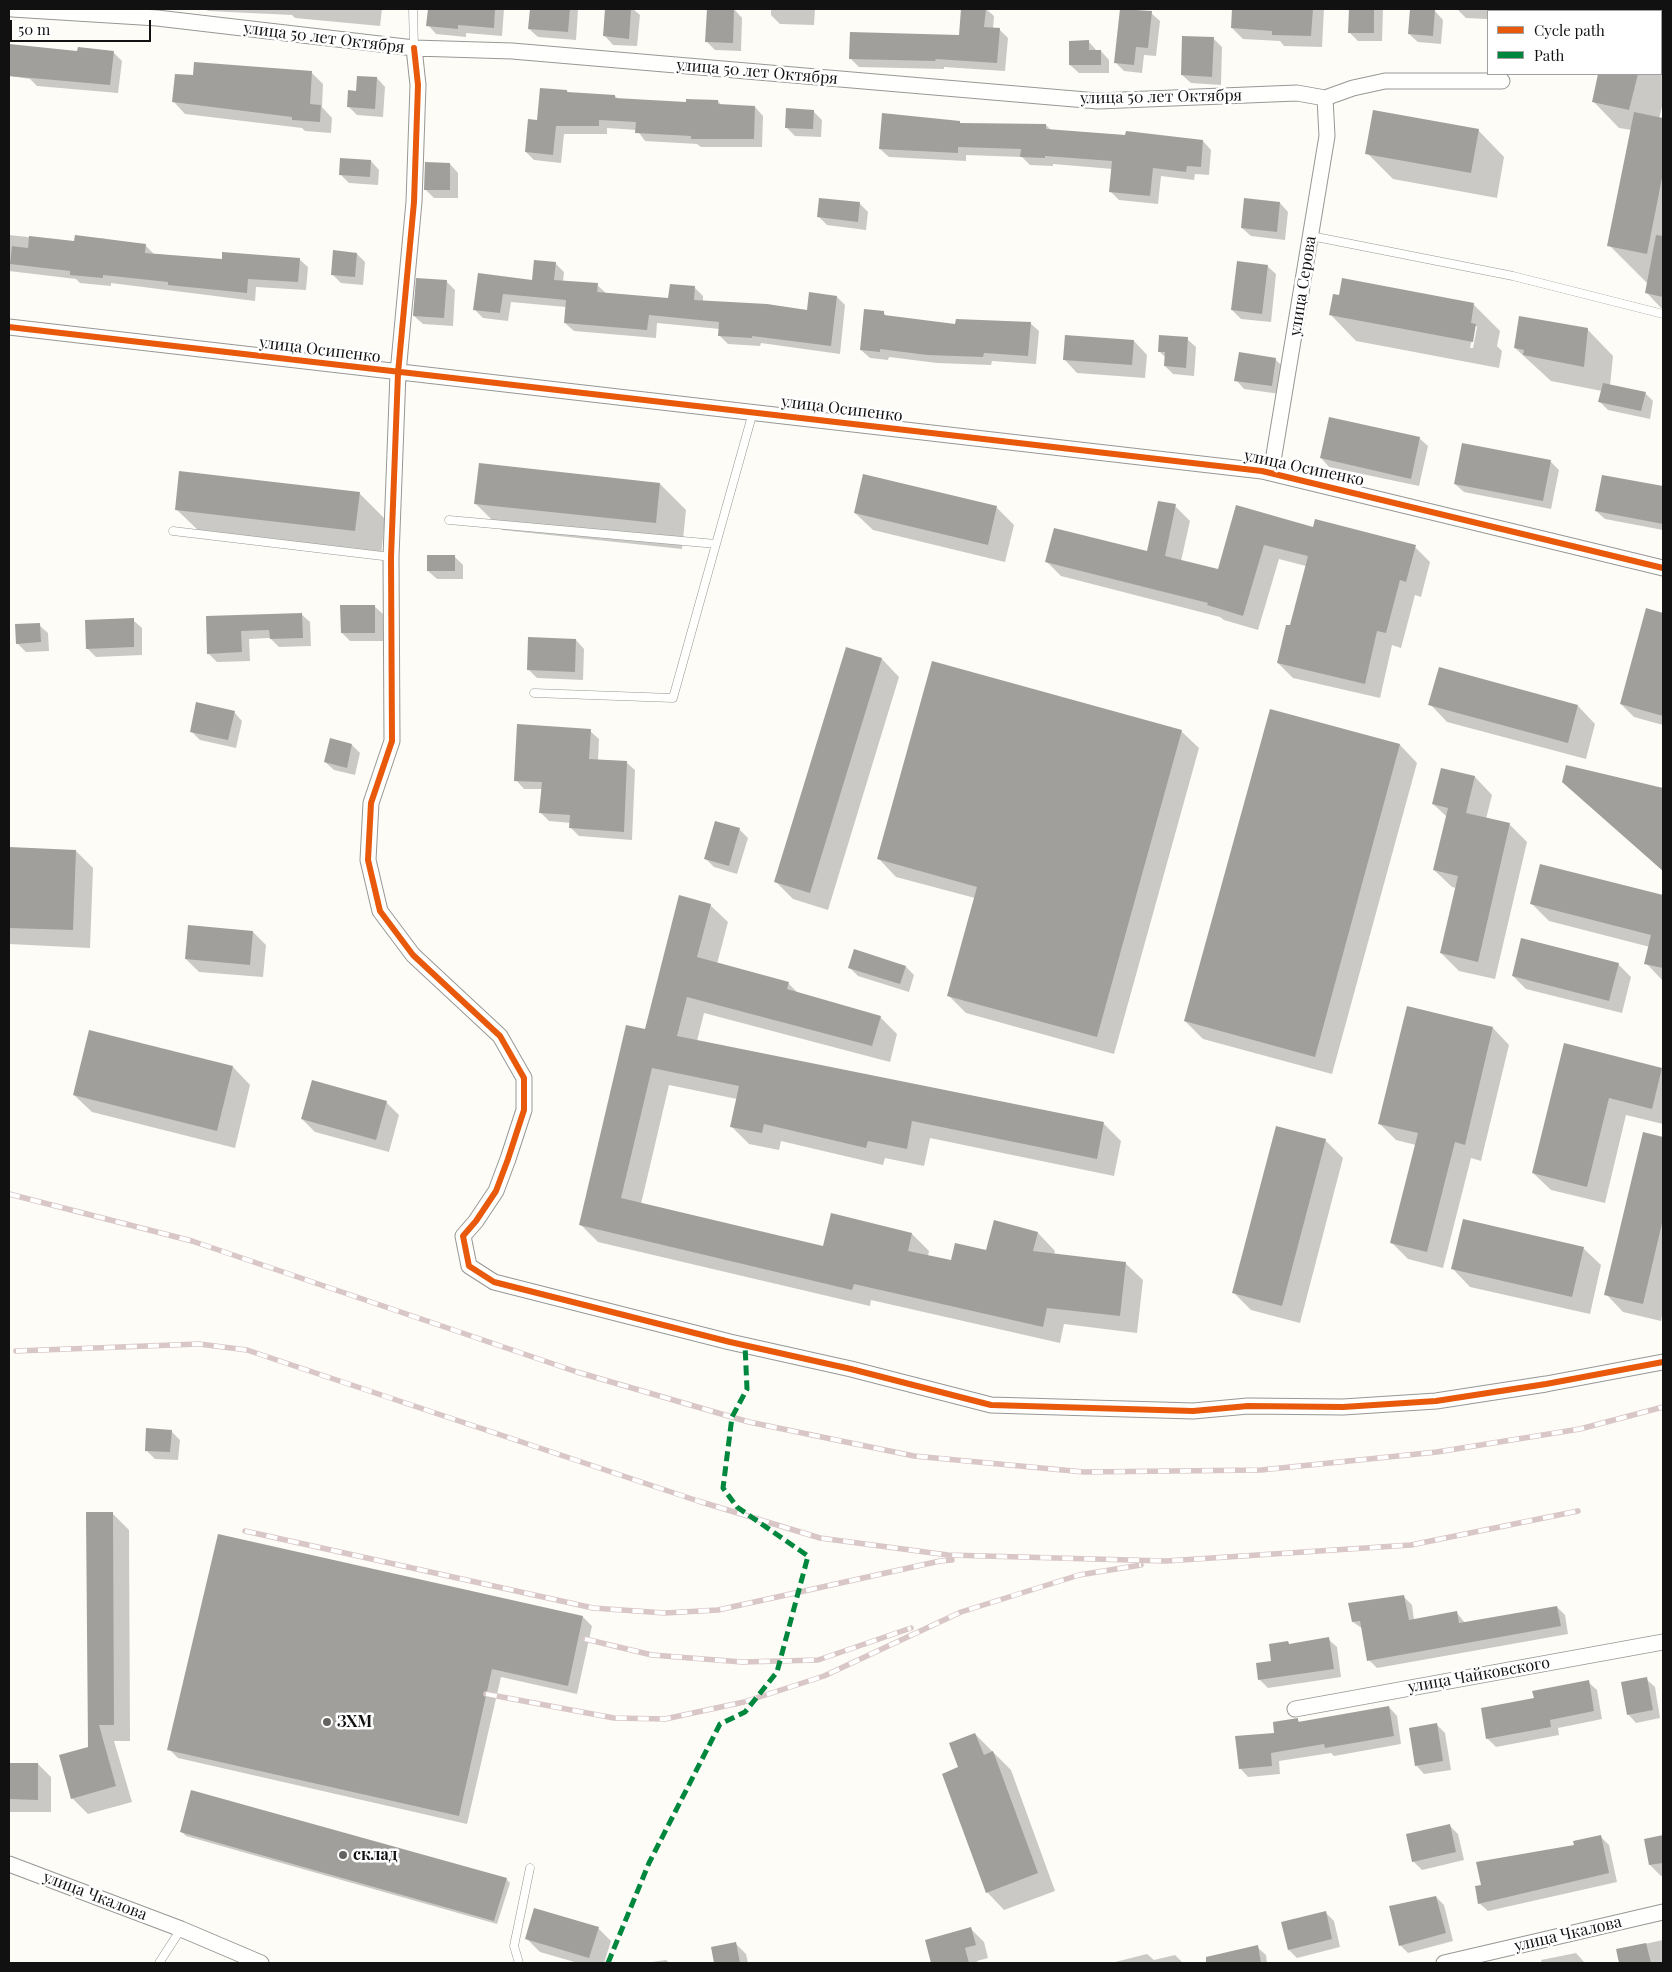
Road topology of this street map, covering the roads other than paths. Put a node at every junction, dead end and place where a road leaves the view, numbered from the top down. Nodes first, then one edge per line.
1 (12, 9) edge
2 (413, 9) edge
3 (414, 48) junction
4 (1502, 81) dead end
5 (1325, 98) junction
6 (1311, 236) junction
7 (1663, 314) edge
8 (9, 327) edge
9 (398, 372) junction
10 (754, 412) junction
11 (1272, 473) junction
12 (449, 520) dead end
13 (174, 531) dead end
14 (716, 544) junction
15 (391, 557) junction
16 (1663, 568) edge
17 (534, 693) dead end
18 (1663, 1362) edge
19 (1663, 1642) edge
20 (1296, 1709) dead end
21 (9, 1864) edge
22 (530, 1868) dead end
23 (1663, 1912) edge
24 (181, 1929) junction
25 (159, 1963) edge
26 (262, 1963) edge
27 (519, 1963) edge
28 (1444, 1963) edge

1 - 3 street, улица 50 лет Октября
2 - 3 lane
3 - 5 street, улица 50 лет Октября
3 - 9 street
4 - 5 street, улица 50 лет Октября
5 - 6 street, улица Серова
6 - 7 lane
6 - 11 street, улица Серова
8 - 9 street, улица Осипенко
9 - 10 street, улица Осипенко
9 - 15 street
10 - 11 street, улица Осипенко
10 - 14 lane
11 - 16 street, улица Осипенко
12 - 14 lane
13 - 15 lane
14 - 17 lane
15 - 18 street
19 - 20 street, улица Чайковского
21 - 24 street, улица Чкалова
22 - 27 lane
23 - 28 street, улица Чкалова
24 - 25 lane
24 - 26 street, улица Чкалова

